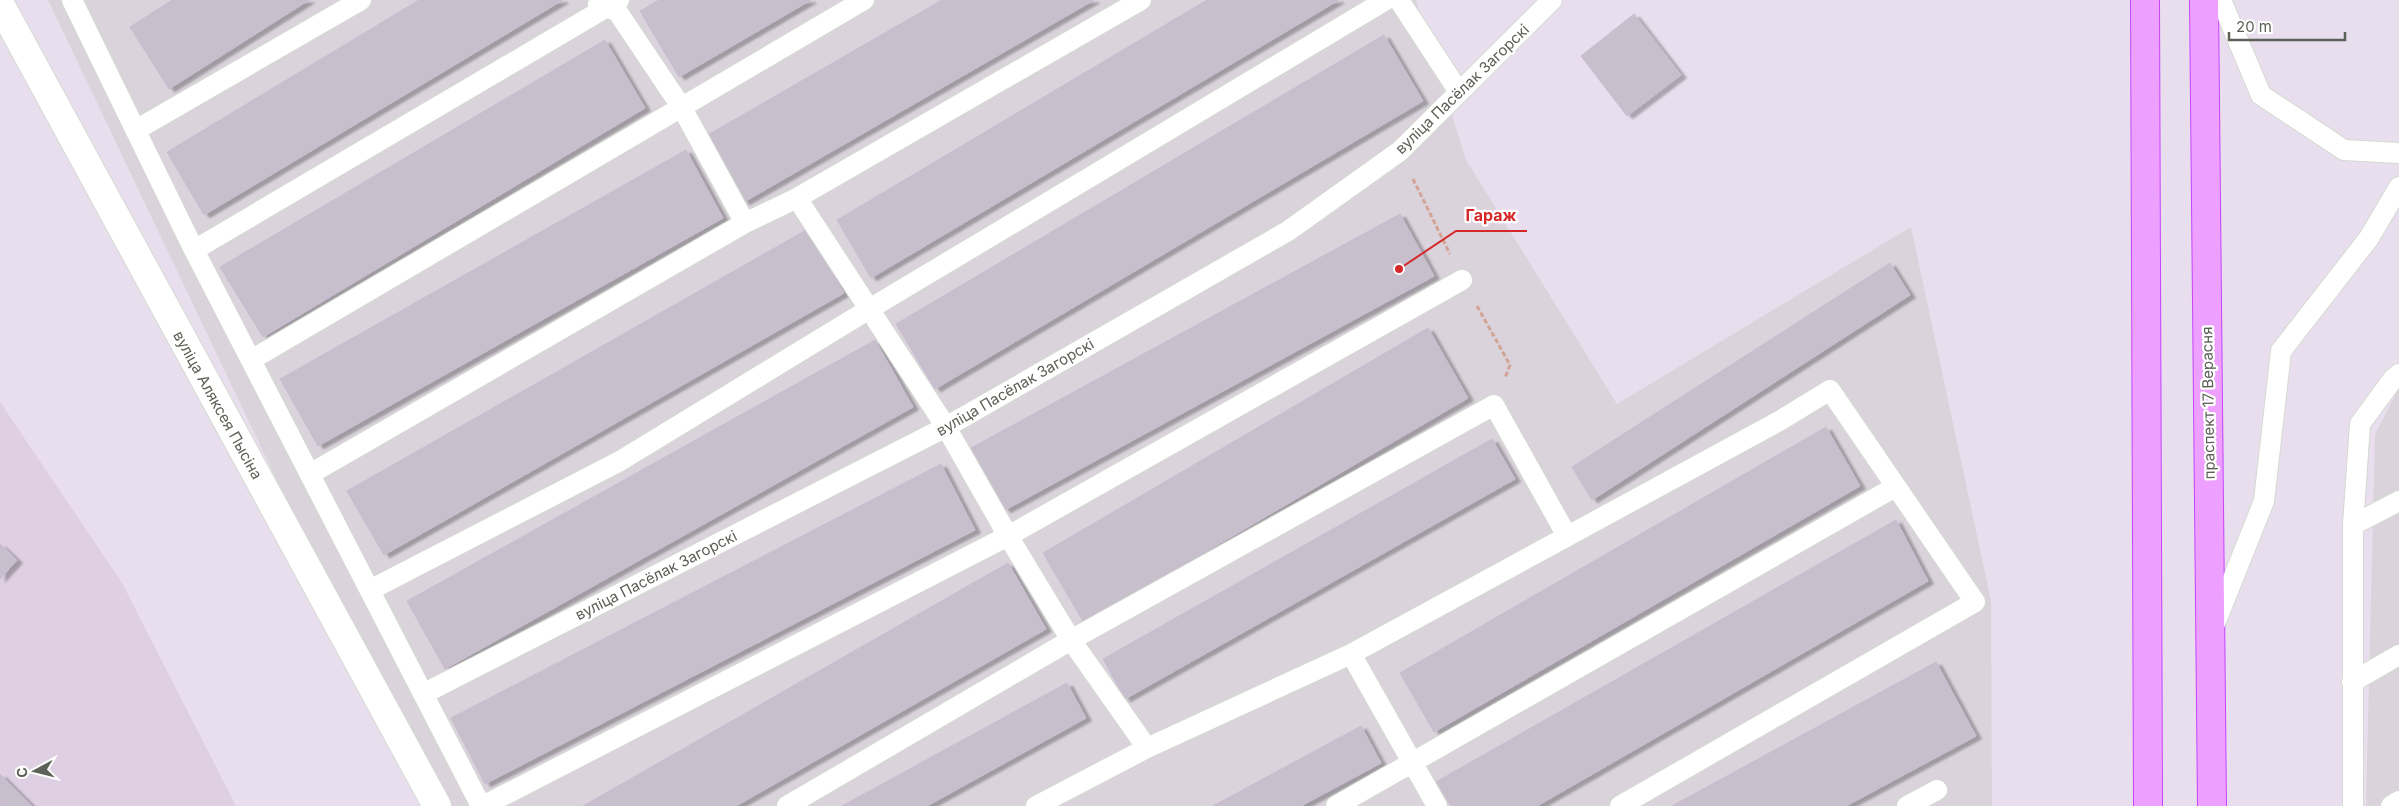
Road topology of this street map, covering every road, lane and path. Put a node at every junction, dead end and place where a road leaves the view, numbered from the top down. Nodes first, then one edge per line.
1 (72, 0) edge
2 (361, 0) edge
3 (864, 0) edge
4 (1141, 0) edge
5 (1386, 0) edge
6 (1399, 0) edge
7 (1552, 0) edge
8 (2144, 0) edge
9 (2204, 0) edge
10 (2222, 0) edge
11 (607, 2) edge
12 (0, 4) edge
13 (1459, 92) junction
14 (682, 108) junction
15 (136, 130) junction
16 (2399, 153) edge
17 (2399, 187) edge
18 (797, 198) junction
19 (745, 222) junction
20 (194, 250) junction
21 (1462, 280) dead end
22 (870, 308) junction
23 (251, 360) junction
24 (2399, 374) edge
25 (946, 427) junction
26 (310, 474) junction
27 (1895, 487) junction
28 (2399, 500) edge
29 (2353, 525) junction
30 (1008, 536) junction
31 (1567, 536) junction
32 (370, 590) junction
33 (2210, 634) junction
34 (1071, 640) junction
35 (1350, 654) junction
36 (2399, 655) edge
37 (2352, 682) junction
38 (423, 694) junction
39 (1147, 748) junction
40 (1412, 762) junction
41 (1936, 790) dead end
42 (2399, 801) edge
43 (437, 806) edge
44 (482, 806) edge
45 (787, 806) edge
46 (1036, 806) edge
47 (1336, 806) edge
48 (1437, 806) edge
49 (1620, 806) edge
50 (1907, 806) edge
51 (2148, 806) edge
52 (2212, 806) edge
53 (2353, 806) edge
54 (2391, 806) edge

1 - 15 lane
2 - 15 lane
3 - 14 lane
4 - 18 lane
5 - 22 lane
6 - 13 lane
7 - 13 lane, вуліца Пасёлак Загорскі
8 - 51 main road
9 - 33 main road, праспект 17 Верасня
10 - 16 lane
11 - 14 lane
11 - 20 lane
12 - 43 street, вуліца Аляксея Пысіна
13 - 25 lane, вуліца Пасёлак Загорскі
14 - 19 lane
14 - 23 lane
15 - 20 lane
17 - 33 lane
18 - 19 lane
18 - 22 lane
19 - 26 lane
20 - 23 lane
21 - 30 lane
22 - 25 lane
22 - 32 lane
23 - 26 lane
24 - 29 lane
25 - 30 lane
25 - 38 lane, вуліца Пасёлак Загорскі
26 - 32 lane
27 - 31 lane
27 - 40 lane
27 - 49 lane
28 - 29 lane
29 - 37 lane
30 - 34 lane
30 - 44 lane
31 - 34 lane
31 - 35 lane
32 - 38 lane
33 - 52 main road, праспект 17 Верасня
34 - 39 lane
34 - 45 lane
35 - 39 lane
35 - 40 lane
36 - 37 lane
37 - 53 lane
38 - 44 lane
39 - 46 lane
40 - 47 lane
40 - 48 lane
41 - 50 lane
42 - 54 lane

